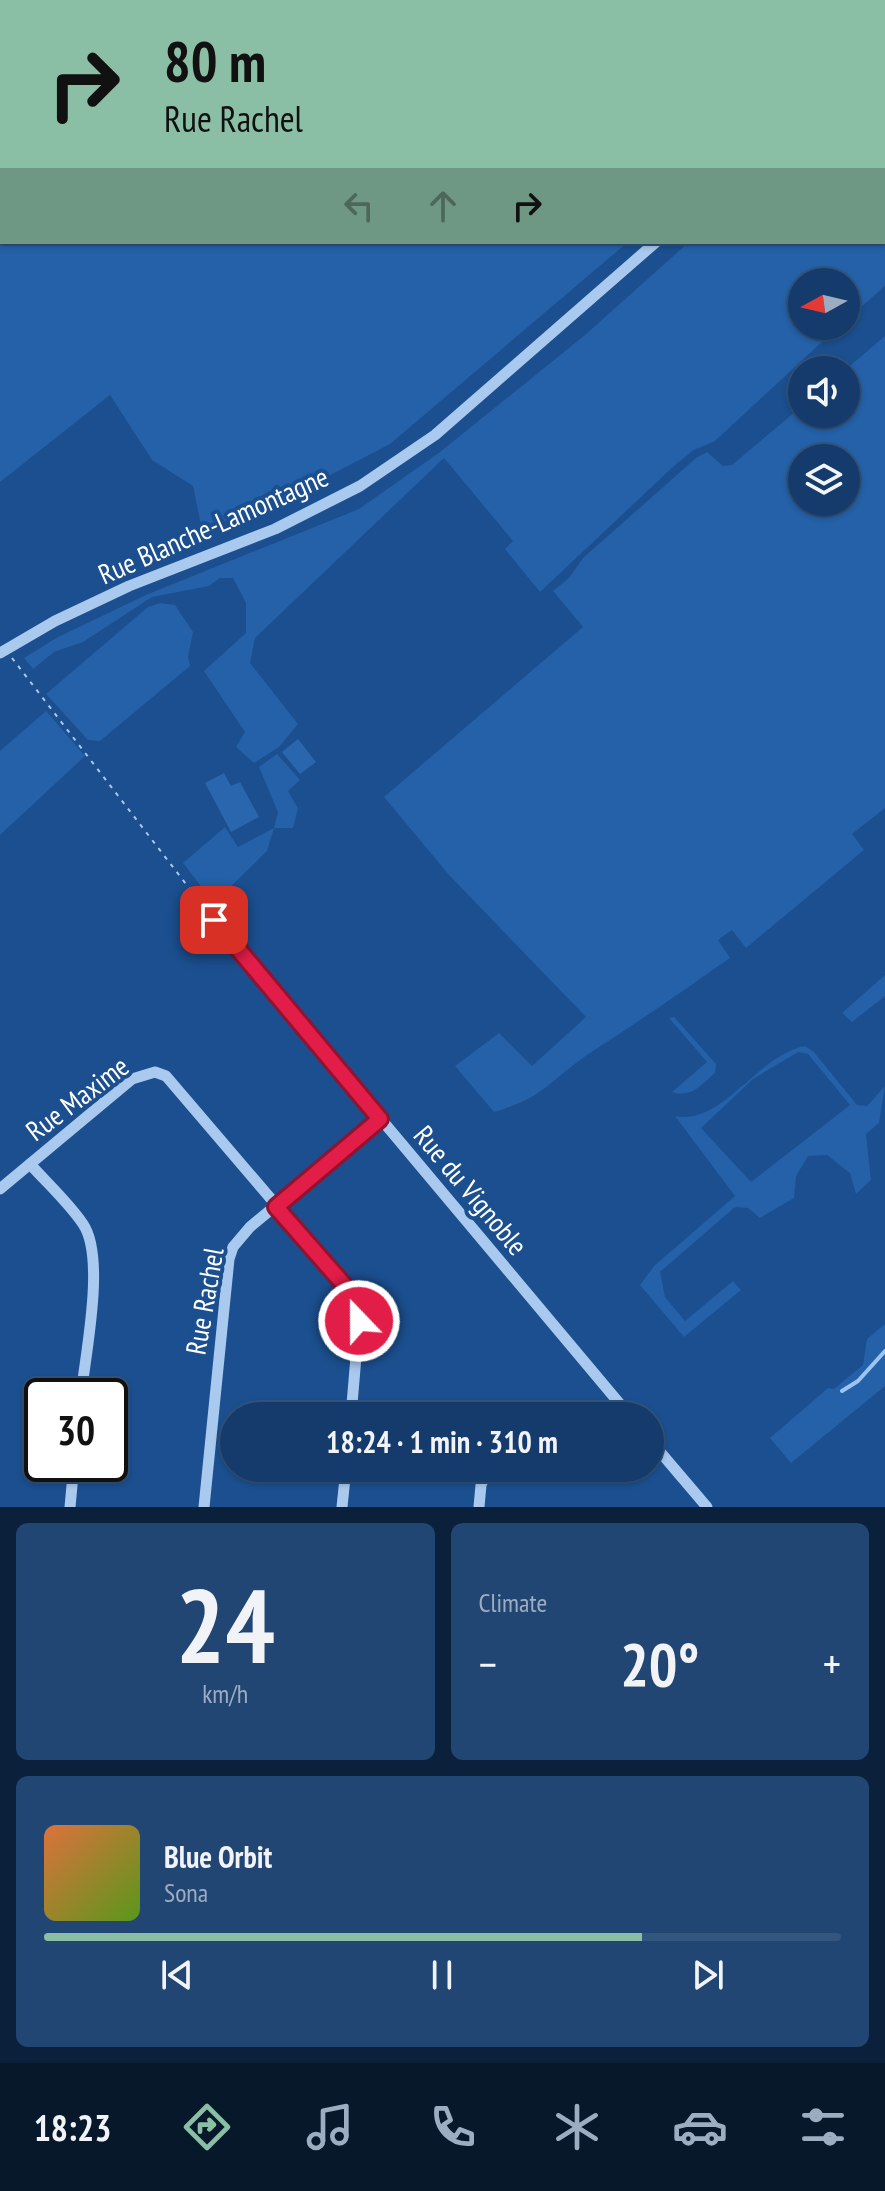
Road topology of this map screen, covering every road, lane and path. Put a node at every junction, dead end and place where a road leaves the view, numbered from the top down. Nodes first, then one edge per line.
1 (654, 244) edge
2 (3, 651) edge
3 (214, 920) joint
4 (380, 1119) junction
5 (30, 1164) junction
6 (0, 1189) edge
7 (276, 1207) junction
8 (83, 1378) edge
9 (352, 1402) edge
10 (618, 1402) edge
11 (664, 1458) edge
12 (72, 1482) edge
13 (345, 1482) edge
14 (482, 1482) edge
15 (701, 1505) edge
16 (70, 1507) edge
17 (204, 1507) edge
18 (342, 1507) edge
19 (479, 1507) edge

1 - 2 street, Rue Blanche-Lamontagne
2 - 3 path
3 - 4 street, Rue du Vignoble
4 - 7 street, Rue Rachel
4 - 10 street, Rue du Vignoble
5 - 6 street, Rue Maxime
5 - 7 street, Rue Maxime
5 - 8 street
7 - 9 street
7 - 17 street, Rue Rachel
11 - 15 street
12 - 16 street
13 - 18 street
14 - 19 street

